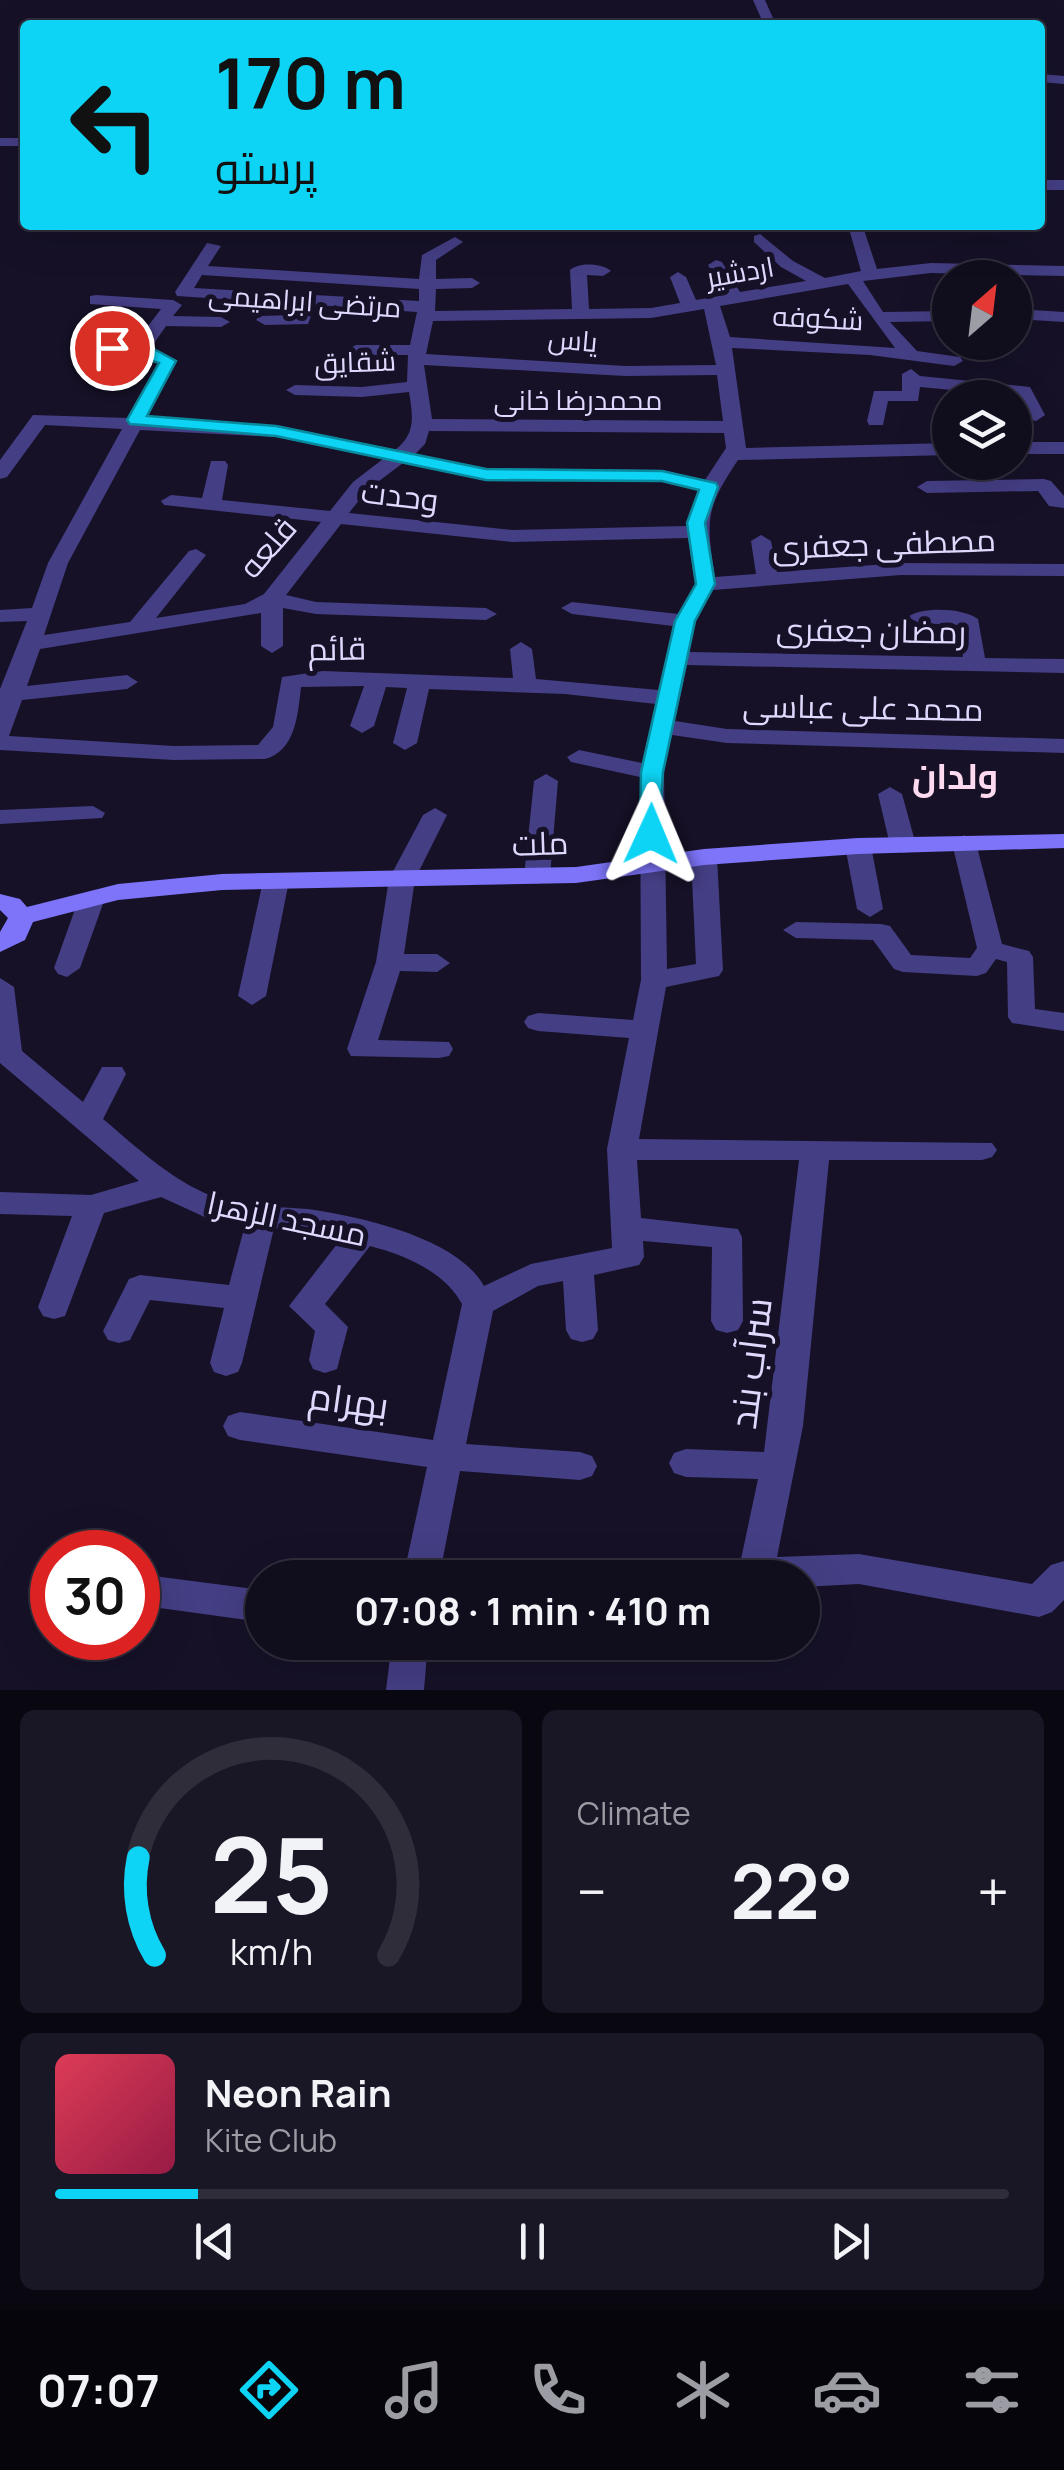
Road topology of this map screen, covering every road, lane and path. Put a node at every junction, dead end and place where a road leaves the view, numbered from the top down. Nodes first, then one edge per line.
1 (854, 230) edge
2 (760, 239) dead end
3 (454, 242) dead end
4 (213, 246) dead end
5 (716, 265) dead end
6 (198, 270) junction
7 (1064, 270) edge
8 (602, 271) dead end
9 (678, 276) dead end
10 (862, 277) junction
11 (472, 283) dead end
12 (427, 284) junction
13 (824, 284) junction
14 (96, 300) dead end
15 (308, 300) junction
16 (736, 300) junction
17 (172, 306) junction
18 (701, 306) junction
19 (425, 312) junction
20 (581, 314) junction
21 (1032, 315) edge
22 (924, 316) junction
23 (932, 316) edge
24 (878, 317) junction
25 (1064, 317) edge
26 (265, 320) dead end
27 (221, 322) dead end
28 (932, 331) edge
29 (722, 342) junction
30 (141, 347) junction
31 (83, 348) dead end
32 (356, 350) dead end
33 (910, 354) junction
34 (417, 355) junction
35 (954, 361) dead end
36 (726, 370) junction
37 (911, 381) junction
38 (417, 386) junction
39 (295, 390) dead end
40 (1036, 415) dead end
41 (136, 420) junction
42 (876, 422) dead end
43 (422, 425) junction
44 (734, 426) junction
45 (1032, 448) edge
46 (1064, 448) edge
47 (932, 449) edge
48 (732, 454) junction
49 (400, 456) junction
50 (218, 465) dead end
51 (0, 473) edge
52 (926, 486) dead end
53 (710, 487) junction
54 (171, 500) dead end
55 (1064, 502) edge
56 (211, 505) junction
57 (334, 518) junction
58 (698, 532) junction
59 (760, 541) dead end
60 (196, 554) dead end
61 (1064, 570) edge
62 (767, 578) junction
63 (706, 584) junction
64 (272, 598) junction
65 (572, 608) dead end
66 (40, 614) junction
67 (486, 614) dead end
68 (0, 616) edge
69 (918, 618) dead end
70 (685, 621) junction
71 (139, 625) junction
72 (28, 644) junction
73 (272, 646) dead end
74 (521, 649) dead end
75 (676, 658) junction
76 (975, 664) junction
77 (1064, 666) edge
78 (377, 680) junction
79 (127, 682) dead end
80 (420, 682) junction
81 (525, 686) junction
82 (6, 696) edge
83 (668, 698) junction
84 (362, 726) dead end
85 (662, 726) junction
86 (0, 732) edge
87 (0, 743) edge
88 (404, 744) dead end
89 (1064, 746) edge
90 (579, 757) dead end
91 (652, 772) junction
92 (546, 781) dead end
93 (890, 794) dead end
94 (94, 814) dead end
95 (435, 816) dead end
96 (0, 817) edge
97 (1064, 841) edge
98 (964, 843) junction
99 (903, 845) junction
100 (858, 846) junction
101 (704, 857) junction
102 (651, 865) junction
103 (537, 876) junction
104 (402, 879) junction
105 (276, 881) junction
106 (90, 900) junction
107 (870, 909) dead end
108 (10, 910) edge
109 (796, 930) dead end
110 (0, 944) edge
111 (990, 949) junction
112 (389, 962) junction
113 (437, 963) dead end
114 (67, 968) dead end
115 (654, 980) junction
116 (0, 987) edge
117 (252, 996) dead end
118 (538, 1022) dead end
119 (1064, 1022) edge
120 (645, 1030) junction
121 (4, 1046) edge
122 (439, 1049) dead end
123 (112, 1074) dead end
124 (88, 1120) junction
125 (622, 1148) junction
126 (815, 1150) junction
127 (982, 1150) dead end
128 (163, 1184) junction
129 (0, 1203) edge
130 (91, 1206) junction
131 (262, 1216) junction
132 (626, 1228) junction
133 (362, 1233) junction
134 (578, 1264) junction
135 (242, 1298) junction
136 (478, 1304) junction
137 (54, 1307) dead end
138 (726, 1321) dead end
139 (582, 1330) dead end
140 (119, 1331) dead end
141 (325, 1360) dead end
142 (226, 1363) dead end
143 (240, 1426) dead end
144 (446, 1456) junction
145 (686, 1463) dead end
146 (580, 1466) dead end
147 (778, 1466) junction
148 (426, 1560) edge
149 (755, 1560) edge
150 (820, 1571) edge
151 (1064, 1576) edge
152 (160, 1593) edge
153 (245, 1604) edge
154 (408, 1660) edge
155 (405, 1690) edge

1 - 10 street
2 - 13 street
3 - 12 street
4 - 6 street
5 - 16 street
6 - 12 street
6 - 17 street
7 - 10 street, اردشیر
8 - 20 street
9 - 18 street
10 - 13 street, اردشیر
10 - 24 street
11 - 12 street
12 - 19 street
13 - 16 street, اردشیر
14 - 17 street
15 - 17 street, مرتضی ابراهیمی
15 - 19 street, مرتضی ابراهیمی
15 - 26 street
16 - 18 street, اردشیر
17 - 27 street
17 - 30 street
18 - 20 street, اردشیر
18 - 29 street
19 - 20 street, اردشیر
19 - 34 street
21 - 25 street
22 - 23 street
22 - 24 street
22 - 28 street
24 - 33 street
29 - 33 street, شکوفه
29 - 36 street
30 - 31 street
30 - 41 street
32 - 34 street, یاس
33 - 35 street, شکوفه
33 - 37 street
34 - 36 street, یاس
34 - 38 street
36 - 44 street
37 - 40 street
37 - 42 street
38 - 39 street, شقایق
38 - 43 street
41 - 49 street
41 - 51 street
41 - 66 street
43 - 44 street, محمدرضا خانی
43 - 49 street, قلعه
44 - 48 street
45 - 46 street
47 - 48 street
48 - 53 street
49 - 53 street
49 - 57 street, قلعه
50 - 56 street
52 - 55 street
53 - 58 street
54 - 56 street, وحدت
56 - 57 street, وحدت
57 - 58 street, وحدت
57 - 64 street, قلعه
58 - 63 street
59 - 62 street
60 - 71 street
61 - 62 street, مصطفی جعفری
62 - 63 street, مصطفی جعفری
63 - 70 street
64 - 67 street
64 - 71 street, قلعه
64 - 73 street
65 - 70 street
66 - 68 street
66 - 72 street
69 - 76 street
70 - 75 street
71 - 72 street, قلعه
72 - 82 street
74 - 81 street
75 - 76 street, رمضان جعفری
75 - 83 street
76 - 77 street, رمضان جعفری
78 - 80 street, قائم
78 - 84 street
78 - 87 street, قائم
79 - 82 street
80 - 81 street, قائم
80 - 88 street
81 - 83 street, قائم
82 - 86 street
83 - 85 street
85 - 89 street, محمد علی عباسی
85 - 91 street
90 - 91 street
91 - 102 street
92 - 103 street
93 - 99 street
94 - 96 street
95 - 104 street
97 - 98 street, ملت
98 - 99 street, ملت
98 - 111 street
99 - 100 street, ملت
100 - 101 street, ملت
100 - 107 street
101 - 102 street, ملت
101 - 115 street
102 - 103 street, ملت
102 - 115 street
103 - 104 street, ملت
104 - 105 street, ملت
104 - 112 street
105 - 106 street, ملت
105 - 117 street
106 - 108 street, ملت
106 - 114 street
108 - 110 street
109 - 111 street
111 - 119 street
112 - 113 street
112 - 122 street
115 - 120 street
116 - 121 street, مسجد الزهرا
118 - 120 street
120 - 125 street
121 - 124 street, مسجد الزهرا
123 - 124 street
124 - 128 street, مسجد الزهرا
125 - 126 street
125 - 132 street
126 - 127 street
126 - 147 street, سرآب بند
128 - 130 street
128 - 131 street, مسجد الزهرا
129 - 130 street
130 - 137 street
131 - 133 street, مسجد الزهرا
131 - 135 street
132 - 134 street
132 - 138 street
133 - 136 street, مسجد الزهرا
133 - 141 street
134 - 136 street
134 - 139 street
135 - 140 street
135 - 142 street
136 - 144 street
143 - 144 street, بهرام
144 - 146 street, بهرام
144 - 148 street
145 - 147 street
147 - 149 street, سرآب بند
150 - 151 street
152 - 153 street
154 - 155 street

